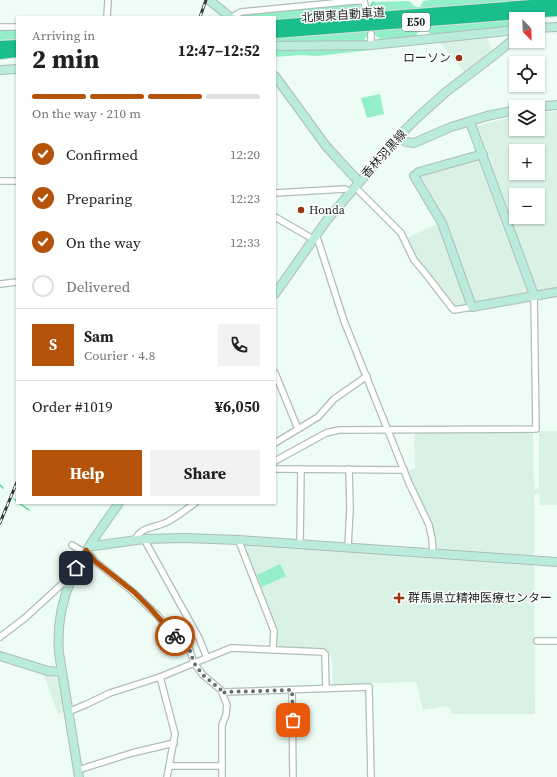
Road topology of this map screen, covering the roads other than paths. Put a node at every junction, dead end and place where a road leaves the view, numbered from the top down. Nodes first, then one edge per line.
1 (108, 0) edge
2 (209, 0) edge
3 (557, 3) edge
4 (366, 9) dead end
5 (557, 11) edge
6 (107, 16) edge
7 (230, 16) edge
8 (233, 16) edge
9 (276, 25) edge
10 (0, 27) edge
11 (16, 27) edge
12 (557, 27) edge
13 (545, 28) edge
14 (509, 31) edge
15 (276, 33) edge
16 (371, 34) dead end
17 (509, 43) edge
18 (16, 45) edge
19 (372, 45) junction
20 (0, 46) edge
21 (276, 46) edge
22 (16, 52) edge
23 (0, 54) edge
24 (16, 69) edge
25 (0, 70) edge
26 (276, 77) edge
27 (557, 105) edge
28 (545, 106) edge
29 (509, 111) edge
30 (470, 122) junction
31 (398, 137) junction
32 (483, 154) junction
33 (0, 181) edge
34 (16, 181) edge
35 (355, 187) junction
36 (276, 193) edge
37 (276, 218) edge
38 (315, 237) junction
39 (16, 282) edge
40 (0, 284) edge
41 (557, 292) edge
42 (276, 293) edge
43 (534, 295) junction
44 (472, 306) junction
45 (276, 375) edge
46 (367, 376) junction
47 (298, 429) junction
48 (388, 430) junction
49 (276, 442) edge
50 (276, 460) edge
51 (276, 469) edge
52 (301, 469) junction
53 (349, 470) junction
54 (404, 470) junction
55 (118, 504) edge
56 (194, 504) edge
57 (144, 539) junction
58 (135, 540) junction
59 (239, 540) junction
60 (300, 544) junction
61 (72, 545) dead end
62 (348, 547) junction
63 (87, 550) junction
64 (433, 554) junction
65 (557, 562) edge
66 (70, 580) junction
67 (0, 637) edge
68 (537, 641) dead end
69 (557, 641) edge
70 (272, 650) junction
71 (0, 656) edge
72 (207, 658) junction
73 (194, 663) junction
74 (62, 672) junction
75 (160, 677) junction
76 (326, 688) junction
77 (292, 690) junction
78 (223, 694) junction
79 (68, 712) junction
80 (174, 743) junction
81 (170, 766) junction
82 (222, 766) junction
83 (79, 773) edge
84 (167, 777) edge
85 (222, 777) edge
86 (293, 777) edge
87 (371, 777) edge

1 - 6 street
2 - 7 street
3 - 9 highway, 北関東自動車道 / E50
4 - 8 street
5 - 15 highway, 北関東自動車道 / E50
10 - 11 street
12 - 13 street
14 - 19 street
16 - 19 street
17 - 31 street, 香林羽黒線
18 - 20 highway
19 - 21 street
22 - 23 highway
24 - 25 street
26 - 35 street
27 - 28 street
29 - 30 street
30 - 31 street
30 - 32 street
31 - 35 street, 香林羽黒線
32 - 43 street
32 - 44 street
33 - 34 street
35 - 36 street
35 - 38 street, 香林羽黒線
35 - 44 street
37 - 38 street
38 - 42 street, 香林羽黒線
38 - 46 street
39 - 40 street
41 - 43 street
43 - 44 street
43 - 48 street
45 - 47 street
46 - 47 street
46 - 48 street
47 - 49 street
48 - 50 street
48 - 54 street
51 - 52 street
52 - 53 street
52 - 60 street
53 - 54 street
53 - 62 street
54 - 64 street
55 - 63 street
56 - 58 street
57 - 58 street
57 - 59 street
57 - 72 street
58 - 63 street
59 - 60 street
59 - 70 street
60 - 62 street
61 - 63 street
62 - 64 street
63 - 66 street
63 - 73 street
64 - 65 street
66 - 67 street
66 - 74 street
68 - 69 street
70 - 72 street
70 - 76 street
71 - 74 street
72 - 73 street
73 - 75 street
73 - 78 street
74 - 79 street
75 - 79 street
75 - 80 street
76 - 77 street
76 - 87 street
77 - 78 street
77 - 86 street
78 - 82 street
79 - 83 street
80 - 81 street
80 - 83 street
81 - 82 street
81 - 84 street
82 - 85 street

